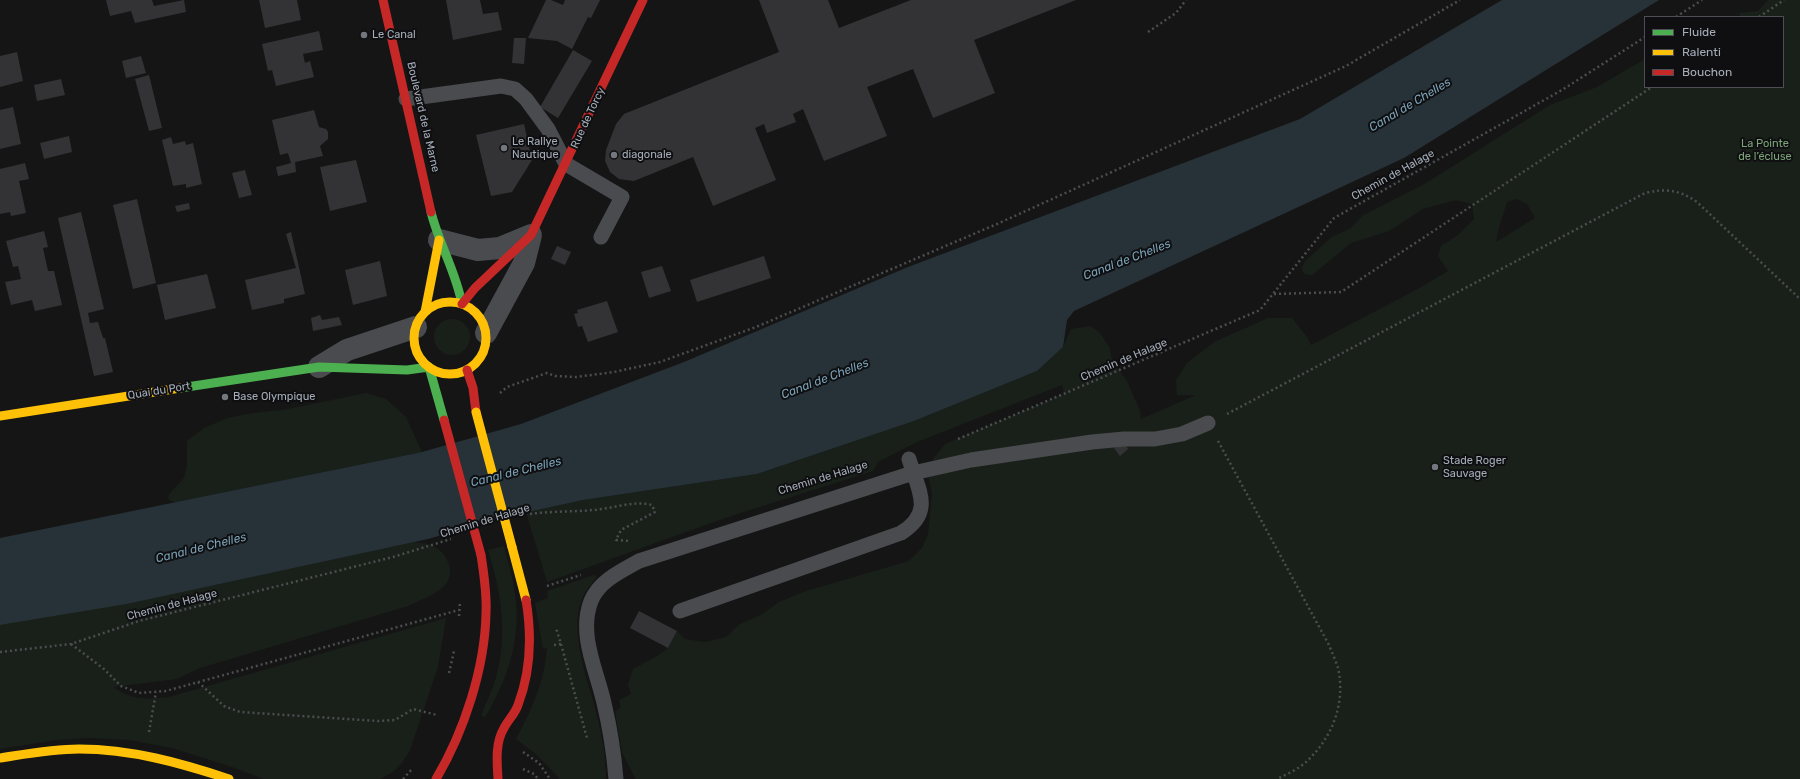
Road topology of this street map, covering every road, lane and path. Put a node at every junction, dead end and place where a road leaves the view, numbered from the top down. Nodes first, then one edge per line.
1 (383, 0) edge
2 (643, 0) edge
3 (1186, 0) edge
4 (1460, 0) edge
5 (1702, 0) edge
6 (1784, 0) edge
7 (1678, 16) edge
8 (1760, 16) edge
9 (1148, 32) dead end
10 (1644, 38) edge
11 (1650, 88) edge
12 (406, 99) junction
13 (566, 164) junction
14 (531, 235) junction
15 (601, 237) dead end
16 (439, 240) junction
17 (1274, 294) junction
18 (1800, 299) edge
19 (462, 304) junction
20 (420, 320) junction
21 (486, 333) junction
22 (319, 367) junction
23 (429, 367) junction
24 (467, 370) junction
25 (498, 394) dead end
26 (0, 416) edge
27 (1208, 424) junction
28 (952, 442) dead end
29 (911, 466) junction
30 (527, 515) dead end
31 (453, 538) dead end
32 (632, 541) dead end
33 (615, 573) junction
34 (546, 591) dead end
35 (680, 610) dead end
36 (459, 618) dead end
37 (554, 621) dead end
38 (71, 644) junction
39 (561, 644) junction
40 (456, 645) dead end
41 (0, 652) edge
42 (531, 652) junction
43 (448, 676) dead end
44 (198, 682) junction
45 (156, 692) junction
46 (439, 708) dead end
47 (437, 715) junction
48 (435, 721) dead end
49 (588, 741) dead end
50 (520, 751) dead end
51 (145, 756) junction
52 (0, 758) edge
53 (413, 768) dead end
54 (229, 779) edge
55 (403, 779) edge
56 (436, 779) edge
57 (498, 779) edge
58 (550, 779) edge
59 (616, 779) edge
60 (1277, 779) edge

1 - 12 main road, Boulevard de la Marne
2 - 13 main road, Rue de Torcy
3 - 9 path
4 - 25 path
5 - 7 path
6 - 8 path
10 - 17 path, Chemin de Halage
11 - 17 path
12 - 13 lane
12 - 16 main road, Boulevard de la Marne
13 - 14 main road, Rue de Torcy
13 - 15 lane
14 - 16 street
14 - 19 main road, Rue de Torcy
14 - 21 street, Rue de Torcy
16 - 19 main road, Boulevard de la Marne
16 - 20 main road, Boulevard de la Marne
17 - 28 path, Chemin de Halage
18 - 27 path
19 - 20 main road
19 - 21 main road
20 - 22 street, Quai du Port
20 - 23 main road
21 - 24 main road
22 - 23 main road, Quai du Port
22 - 26 main road, Quai du Port
23 - 24 main road
23 - 56 main road, bridge
24 - 42 main road, bridge
27 - 29 lane
27 - 60 path
29 - 33 lane
29 - 35 lane
30 - 32 path, Chemin de Halage
31 - 38 path, Chemin de Halage
33 - 34 path
33 - 59 lane
36 - 44 path
37 - 39 path
38 - 41 path, Chemin de Halage
38 - 45 path
39 - 42 path
39 - 49 path
40 - 43 path
42 - 57 main road
44 - 45 path
44 - 47 path
45 - 51 path
46 - 47 path
47 - 48 path
50 - 58 path
51 - 52 main road
51 - 54 main road
53 - 55 path

